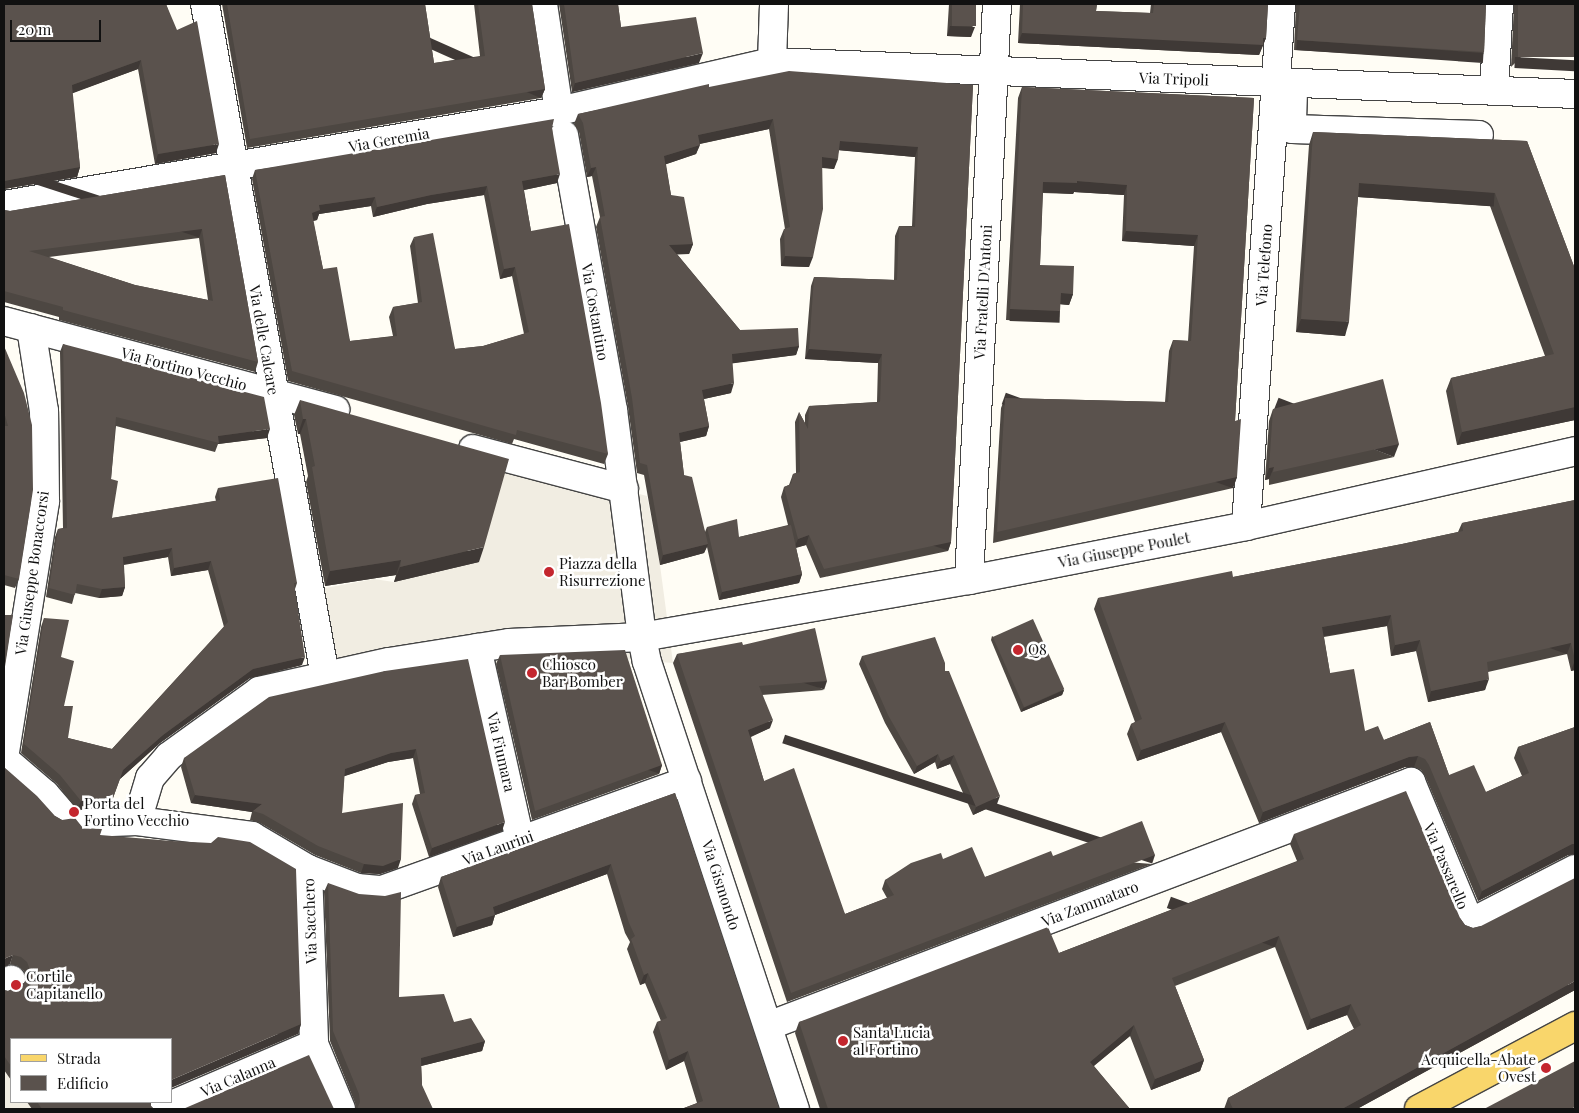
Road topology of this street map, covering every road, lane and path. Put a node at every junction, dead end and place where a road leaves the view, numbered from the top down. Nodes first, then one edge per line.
1 (205, 4) edge
2 (542, 4) edge
3 (774, 4) edge
4 (998, 4) edge
5 (1281, 4) edge
6 (1499, 4) edge
7 (772, 62) junction
8 (994, 71) junction
9 (1285, 83) junction
10 (1494, 91) junction
11 (1575, 96) edge
12 (561, 123) junction
13 (1479, 135) dead end
14 (232, 167) junction
15 (4, 205) edge
16 (4, 321) edge
17 (31, 328) junction
18 (274, 393) junction
19 (358, 417) edge
20 (452, 443) edge
21 (1575, 451) edge
22 (624, 488) junction
23 (1246, 526) junction
24 (969, 580) junction
25 (644, 649) junction
26 (479, 657) junction
27 (325, 676) junction
28 (4, 758) edge
29 (687, 781) junction
30 (1411, 782) joint
31 (137, 821) junction
32 (520, 840) junction
33 (308, 869) junction
34 (1575, 869) edge
35 (768, 1026) junction
36 (1575, 1026) edge
37 (314, 1044) junction
38 (162, 1109) edge
39 (341, 1109) edge
40 (795, 1109) edge
41 (1419, 1109) edge

1 - 14 street, Via delle Calcare
2 - 12 street, Via Costantino
3 - 7 street
4 - 8 street, Via Fratelli D'Antoni
5 - 9 street, Via Telefono
6 - 10 street
7 - 8 street, Via Tripoli
7 - 12 street, Via Geremia
8 - 9 street, Via Tripoli
8 - 24 street, Via Fratelli D'Antoni
9 - 10 street, Via Tripoli
9 - 13 street
9 - 23 street, Via Telefono
10 - 11 street, Via Tripoli
12 - 14 street, Via Geremia
12 - 22 street, Via Costantino
14 - 15 street, Via Geremia
14 - 18 street, Via delle Calcare
16 - 17 street, Via Fortino Vecchio
17 - 18 street, Via Fortino Vecchio
17 - 28 street, Via Giuseppe Bonaccorsi
18 - 19 street, Via Fortino Vecchio
18 - 27 street, Via delle Calcare
20 - 22 street
21 - 23 street, Via Giuseppe Poulet
22 - 25 street, Via Costantino
23 - 24 street, Via Giuseppe Poulet
24 - 25 street, Via Giuseppe Poulet
25 - 26 street, Via Giuseppe Poulet
25 - 29 street, Via Gismondo
26 - 27 street, Via Giuseppe Poulet
26 - 32 street, Via Fiumara
27 - 31 street
28 - 31 street, Via Sacchero
29 - 32 street, Via Laurini
29 - 35 street, Via Gismondo
30 - 34 street, Via Passarello
30 - 35 street, Via Zammataro
31 - 33 street, Via Sacchero
32 - 33 street, Via Laurini
33 - 37 street, Via Sacchero
35 - 40 street, Via Gismondo
36 - 41 main road
37 - 38 street, Via Calanna
37 - 39 street, Via Sacchero

